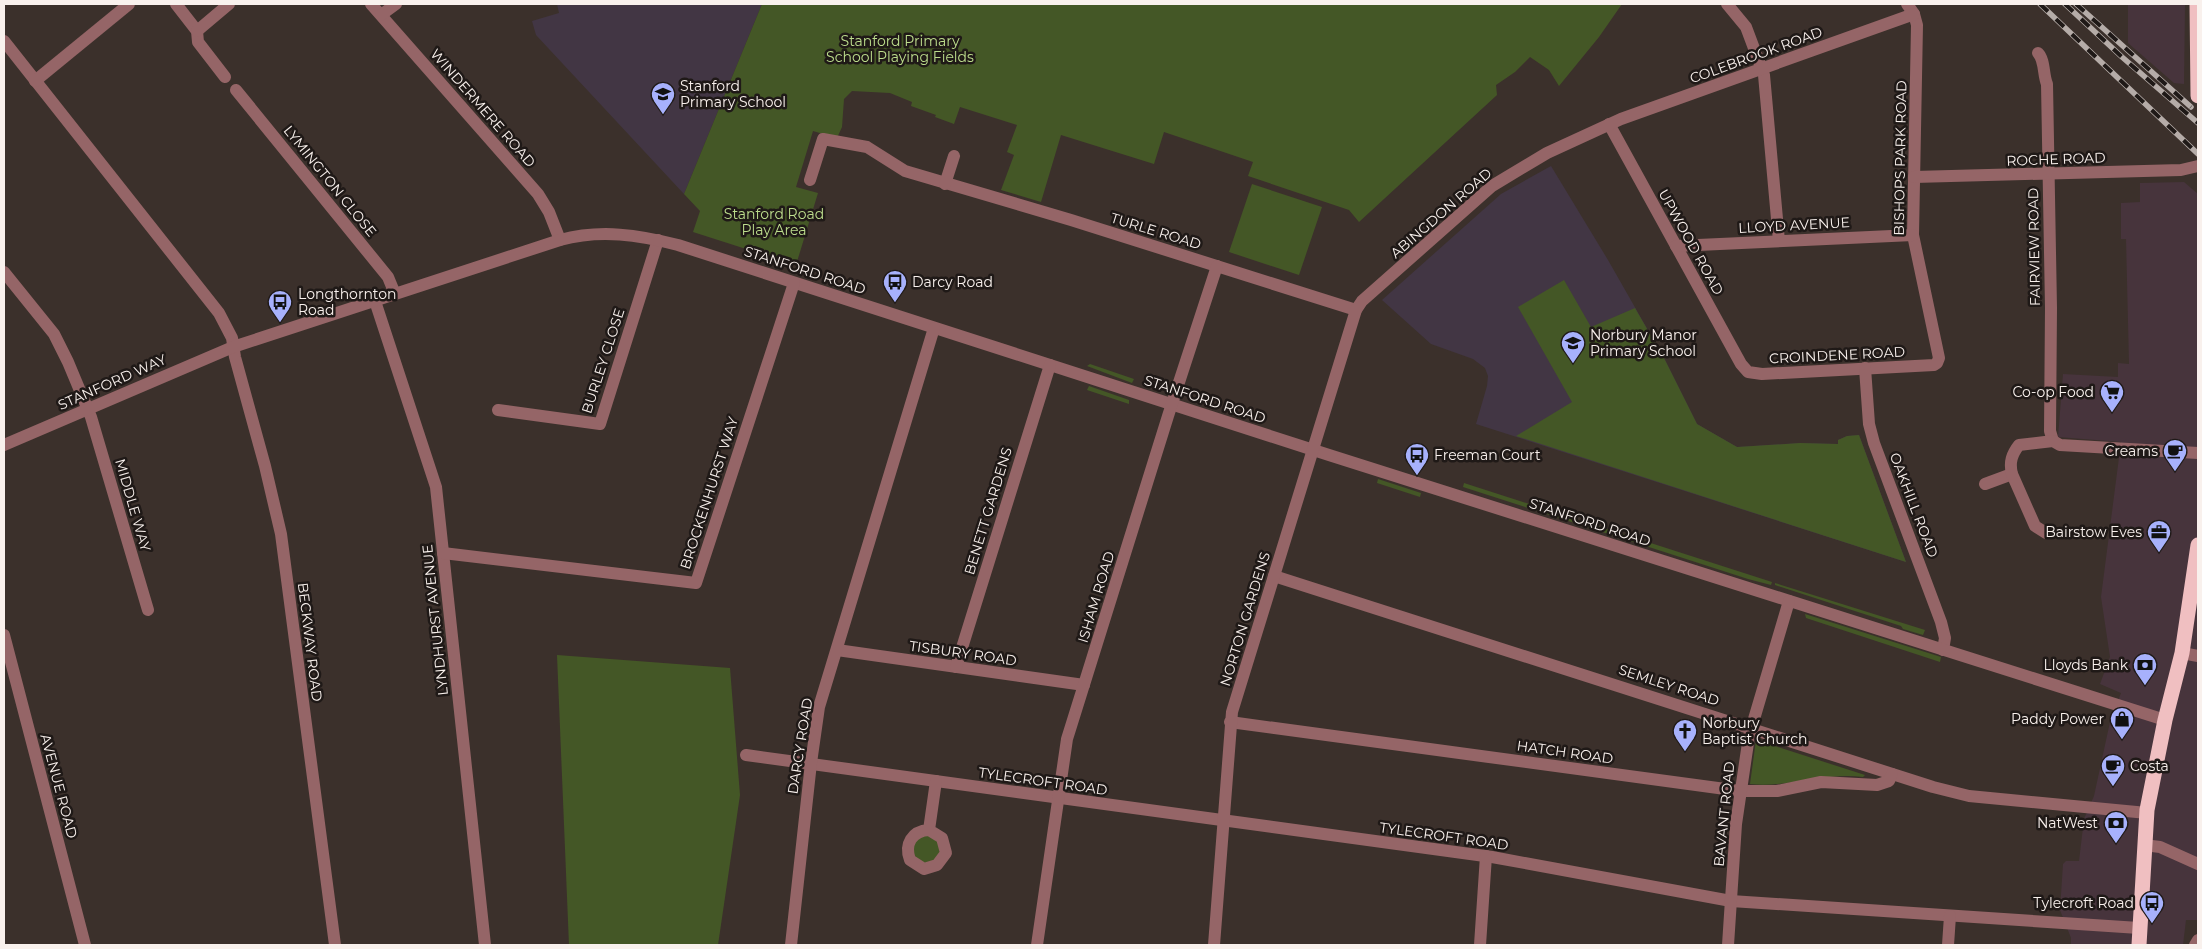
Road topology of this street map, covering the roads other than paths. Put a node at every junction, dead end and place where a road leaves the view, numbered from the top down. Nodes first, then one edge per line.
1 (129, 4) edge
2 (176, 4) edge
3 (230, 4) edge
4 (371, 4) edge
5 (396, 4) edge
6 (1728, 4) edge
7 (1910, 9) edge
8 (2198, 11) edge
9 (381, 15) junction
10 (197, 31) junction
11 (4, 41) edge
12 (2038, 53) dead end
13 (1762, 69) junction
14 (225, 77) dead end
15 (35, 81) junction
16 (236, 90) dead end
17 (2198, 96) edge
18 (1609, 124) junction
19 (954, 156) dead end
20 (2198, 166) edge
21 (2048, 174) junction
22 (1914, 177) junction
23 (810, 180) dead end
24 (945, 184) junction
25 (1913, 235) junction
26 (560, 240) junction
27 (658, 240) junction
28 (1779, 241) junction
29 (1676, 246) junction
30 (1217, 266) junction
31 (4, 272) edge
32 (794, 283) junction
33 (395, 294) junction
34 (375, 301) junction
35 (1356, 310) junction
36 (934, 328) junction
37 (233, 347) junction
38 (1050, 365) junction
39 (1928, 365) joint
40 (1865, 368) junction
41 (1748, 372) joint
42 (1171, 404) junction
43 (87, 410) junction
44 (498, 410) dead end
45 (2053, 441) junction
46 (4, 445) edge
47 (1313, 450) junction
48 (2198, 453) edge
49 (2012, 474) junction
50 (1985, 484) dead end
51 (2046, 533) dead end
52 (2198, 546) edge
53 (442, 553) junction
54 (1274, 576) junction
55 (1789, 601) junction
56 (148, 610) dead end
57 (4, 635) edge
58 (837, 650) junction
59 (1943, 650) junction
60 (2182, 653) junction
61 (2198, 656) edge
62 (956, 667) junction
63 (1084, 685) junction
64 (2165, 720) junction
65 (1230, 722) junction
66 (1750, 727) junction
67 (746, 755) dead end
68 (811, 763) junction
69 (1892, 774) junction
70 (936, 781) junction
71 (1740, 790) junction
72 (1058, 798) junction
73 (2147, 814) junction
74 (1222, 821) junction
75 (929, 830) dead end
76 (2144, 845) junction
77 (1486, 856) junction
78 (2198, 864) edge
79 (1731, 901) junction
80 (1950, 916) junction
81 (2139, 928) junction
82 (2198, 940) edge
83 (85, 945) edge
84 (334, 945) edge
85 (485, 945) edge
86 (791, 945) edge
87 (1037, 945) edge
88 (1214, 945) edge
89 (1480, 945) edge
90 (1728, 945) edge
91 (1948, 945) edge
92 (2139, 945) edge
93 (2196, 945) edge

1 - 15 street
2 - 10 street
3 - 10 street
4 - 9 street, WINDERMERE ROAD
5 - 9 street
6 - 13 street
7 - 13 street, COLEBROOK ROAD
7 - 22 street, BISHOPS PARK ROAD
8 - 17 highway
9 - 26 street, WINDERMERE ROAD
10 - 14 street
11 - 15 street
12 - 21 street, FAIRVIEW ROAD
13 - 18 street, COLEBROOK ROAD
13 - 28 street
15 - 37 street
16 - 33 street, LYMINGTON CLOSE
18 - 29 street, UPWOOD ROAD
18 - 35 street, ABINGDON ROAD
19 - 24 street
20 - 21 street, ROCHE ROAD
21 - 22 street, ROCHE ROAD
21 - 45 street, FAIRVIEW ROAD
22 - 25 street, BISHOPS PARK ROAD
23 - 24 street, TURLE ROAD
24 - 30 street, TURLE ROAD
25 - 28 street, LLOYD AVENUE
25 - 39 street, BISHOPS PARK ROAD
26 - 27 street, STANFORD ROAD
26 - 33 street, STANFORD ROAD
27 - 32 street, STANFORD ROAD
27 - 44 street, BURLEY CLOSE
28 - 29 street, LLOYD AVENUE
29 - 41 street, UPWOOD ROAD
30 - 35 street, TURLE ROAD
30 - 42 street, ISHAM ROAD
31 - 43 street, MIDDLE WAY
32 - 36 street, STANFORD ROAD
32 - 53 street, BROCKENHURST WAY
33 - 34 street, STANFORD ROAD
34 - 37 street, STANFORD ROAD
34 - 53 street, LYNDHURST AVENUE
35 - 47 street, NORTON GARDENS
36 - 38 street, STANFORD ROAD
36 - 58 street, DARCY ROAD
37 - 43 street, STANFORD WAY
37 - 84 street, BECKWAY ROAD
38 - 42 street, STANFORD ROAD
38 - 62 street, BENETT GARDENS
39 - 40 street, CROINDENE ROAD
40 - 41 street, CROINDENE ROAD
40 - 59 street, OAKHILL ROAD
42 - 47 street, STANFORD ROAD
42 - 63 street, ISHAM ROAD
43 - 46 street, STANFORD WAY
43 - 56 street, MIDDLE WAY
45 - 48 street
45 - 49 street
47 - 54 street, NORTON GARDENS
47 - 55 street, STANFORD ROAD
49 - 50 street
49 - 51 street
52 - 60 highway
53 - 85 street, LYNDHURST AVENUE
54 - 65 street, NORTON GARDENS
54 - 66 street, SEMLEY ROAD
55 - 59 street, STANFORD ROAD
55 - 66 street, BAVANT ROAD
57 - 83 street, AVENUE ROAD
58 - 62 street, TISBURY ROAD
58 - 68 street, DARCY ROAD
59 - 64 street, STANFORD ROAD
60 - 61 street
60 - 64 highway
62 - 63 street, TISBURY ROAD
63 - 72 street, ISHAM ROAD
64 - 73 highway
65 - 71 street, HATCH ROAD
65 - 74 street, NORTON GARDENS
66 - 69 street, SEMLEY ROAD
66 - 71 street, BAVANT ROAD
67 - 68 street, TYLECROFT ROAD
68 - 70 street, TYLECROFT ROAD
68 - 86 street, DARCY ROAD
69 - 71 street, HATCH ROAD
69 - 73 street, SEMLEY ROAD
70 - 72 street, TYLECROFT ROAD
70 - 75 street
71 - 79 street, BAVANT ROAD
72 - 74 street, TYLECROFT ROAD
72 - 87 street, ISHAM ROAD
73 - 76 highway
74 - 77 street, TYLECROFT ROAD
74 - 88 street, NORTON GARDENS
76 - 78 street
76 - 81 highway
77 - 79 street, TYLECROFT ROAD
77 - 89 street
79 - 80 street, TYLECROFT ROAD
79 - 90 street, BAVANT ROAD
80 - 81 street, TYLECROFT ROAD
80 - 91 street
81 - 92 highway
82 - 93 street

